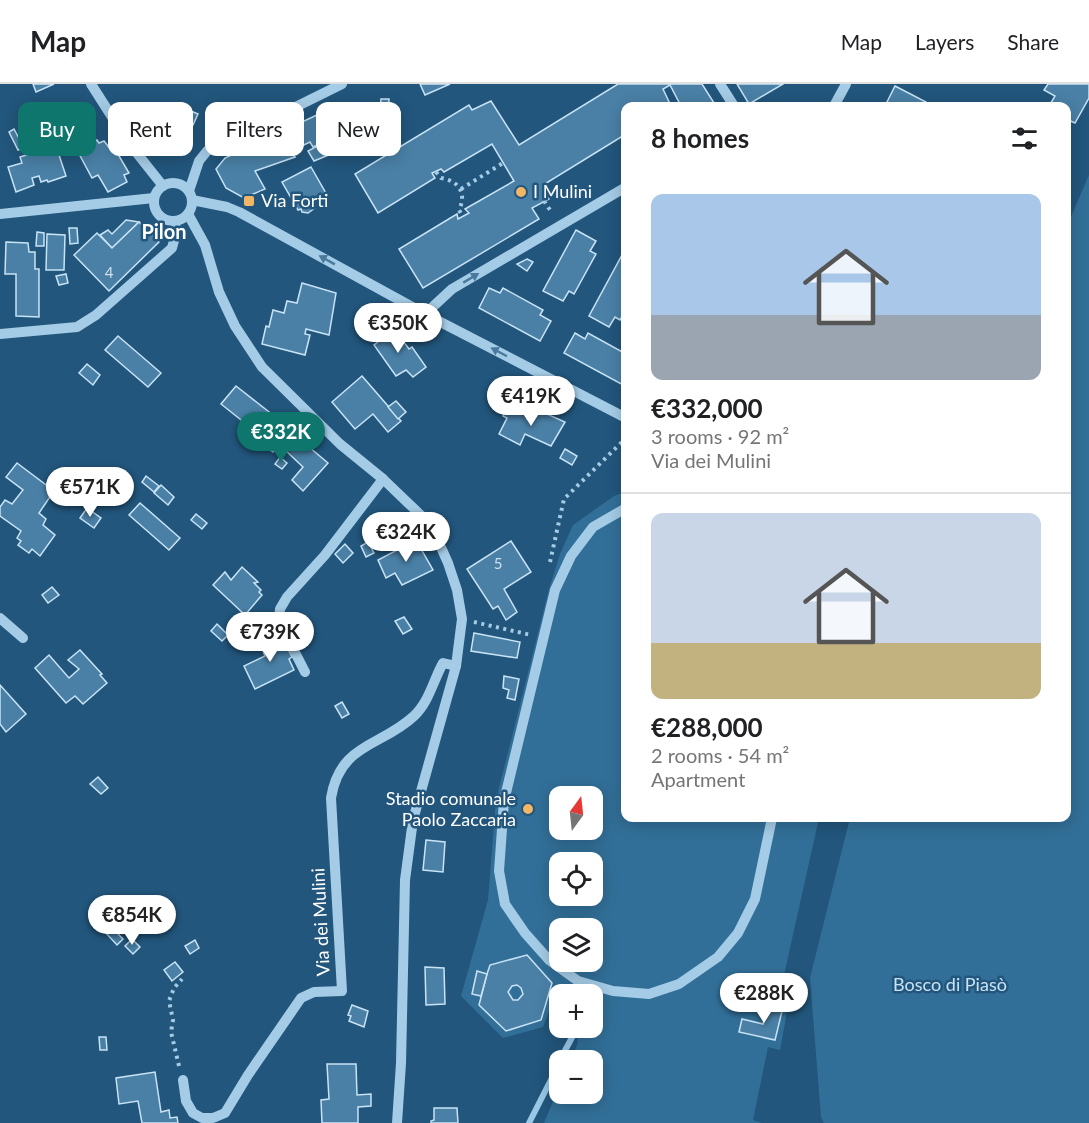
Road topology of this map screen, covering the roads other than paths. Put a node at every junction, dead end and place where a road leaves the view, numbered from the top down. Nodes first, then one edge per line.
1 (91, 84) edge
2 (342, 84) edge
3 (720, 84) edge
4 (846, 84) edge
5 (731, 102) edge
6 (836, 102) edge
7 (163, 186) junction
8 (621, 190) edge
9 (191, 195) junction
10 (154, 198) junction
11 (0, 214) edge
12 (188, 214) junction
13 (175, 221) junction
14 (425, 314) junction
15 (0, 334) edge
16 (621, 415) edge
17 (383, 479) junction
18 (621, 511) edge
19 (0, 618) edge
20 (23, 638) dead end
21 (456, 666) junction
22 (305, 672) dead end
23 (771, 822) edge
24 (183, 1080) road end
25 (397, 1123) edge

1 - 7 street
2 - 9 street
3 - 5 street
4 - 6 street
7 - 9 street
7 - 10 street
14 -> 8 street
9 - 12 street
14 -> 9 street
10 - 11 street
10 - 13 street
12 - 13 street
12 - 17 street
13 - 15 street
16 -> 14 street
17 - 21 street
17 - 22 street
18 - 23 street
19 - 20 street
21 - 24 street, Via dei Mulini
21 - 25 street

